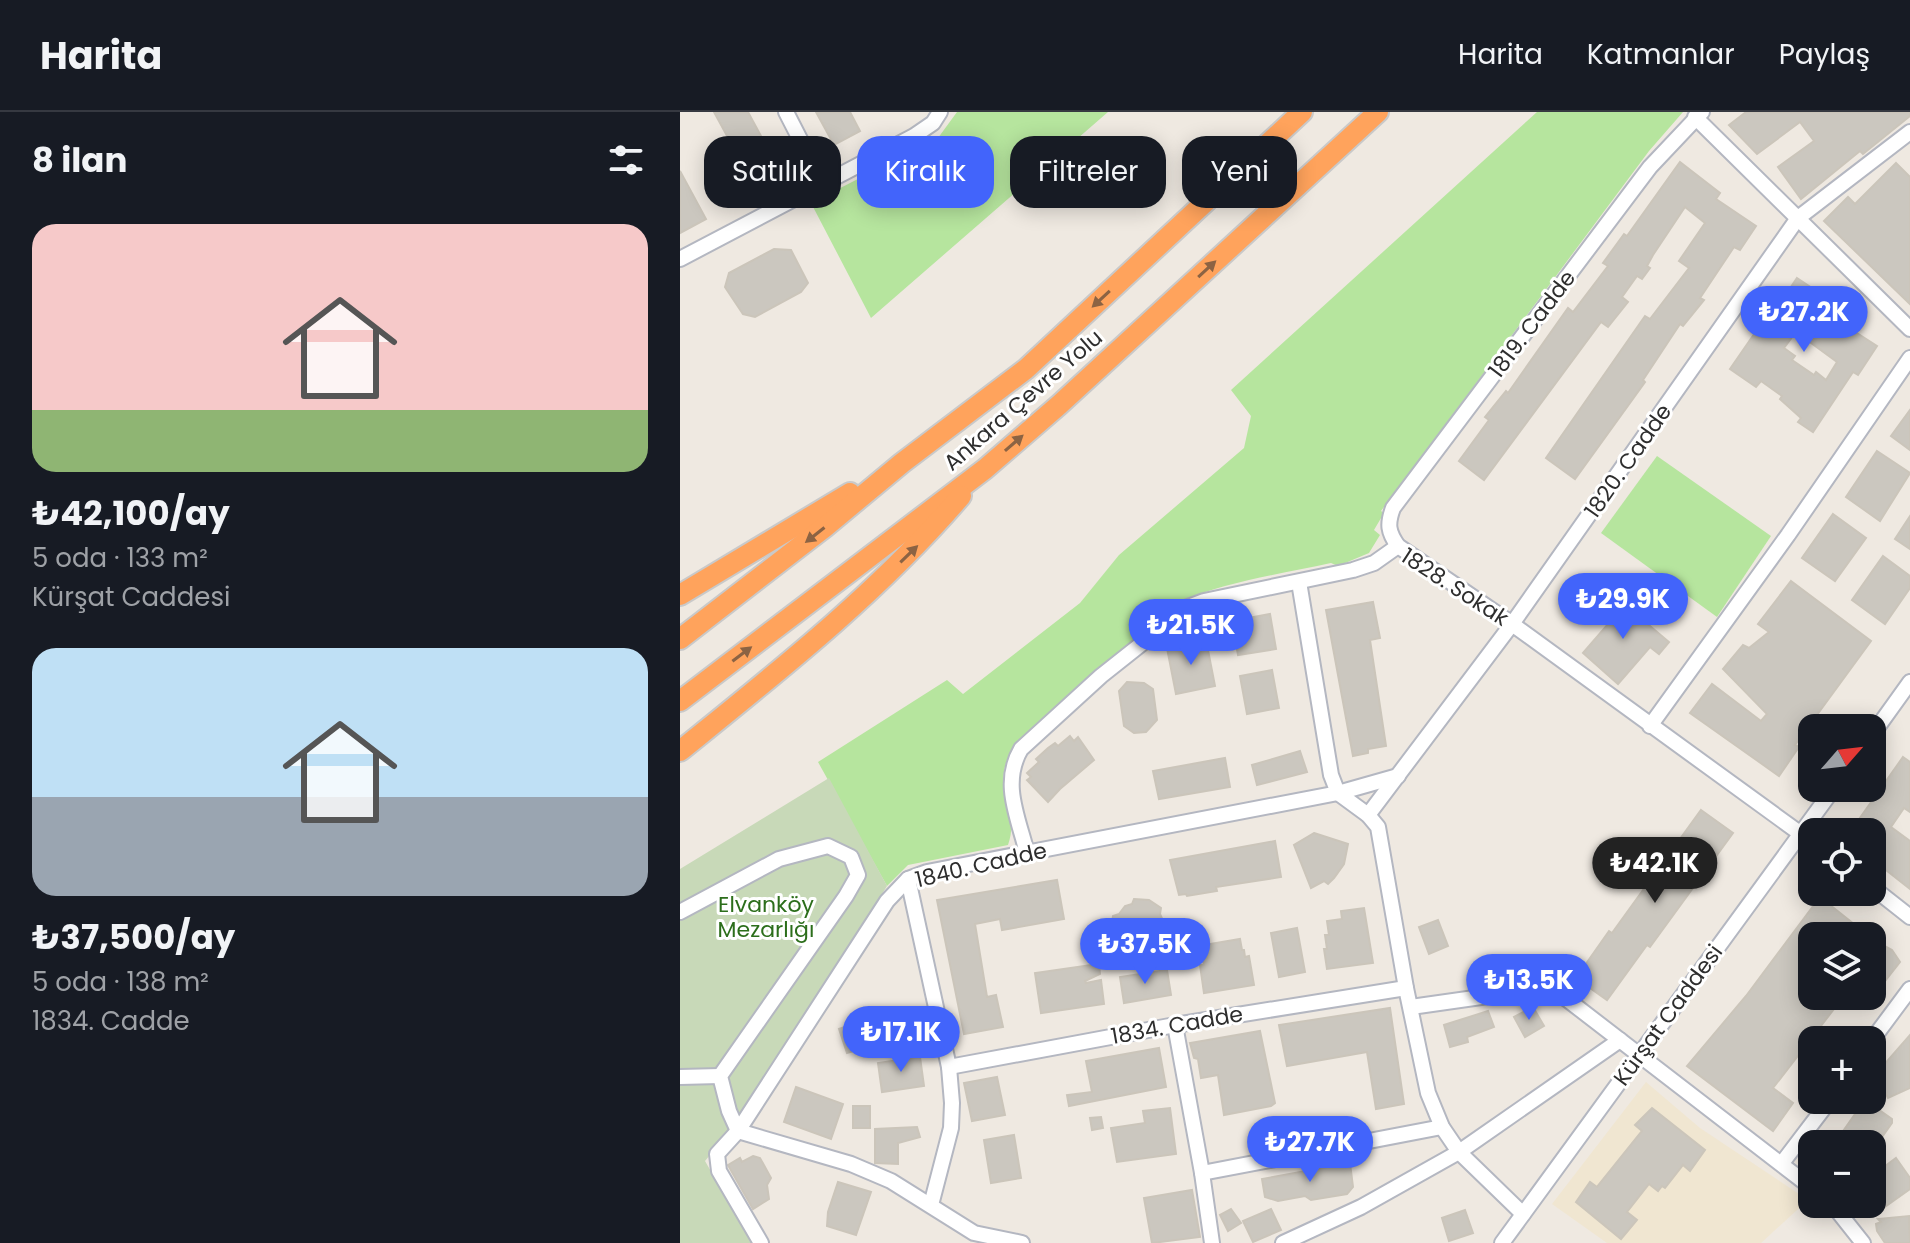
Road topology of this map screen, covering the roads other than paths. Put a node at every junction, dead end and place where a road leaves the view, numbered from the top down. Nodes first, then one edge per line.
1 (786, 112) edge
2 (940, 112) edge
3 (1302, 112) edge
4 (1378, 112) edge
5 (1698, 114) edge
6 (798, 136) edge
7 (1907, 138) edge
8 (841, 175) edge
9 (777, 208) edge
10 (1798, 218) junction
11 (680, 259) edge
12 (1910, 329) edge
13 (1910, 358) edge
14 (902, 463) junction
15 (985, 469) junction
16 (1398, 546) junction
17 (1299, 582) junction
18 (680, 595) edge
19 (1512, 624) junction
20 (680, 639) edge
21 (1910, 682) edge
22 (680, 701) edge
23 (1886, 715) edge
24 (1650, 726) junction
25 (680, 751) edge
26 (1398, 776) junction
27 (1338, 793) junction
28 (1368, 815) junction
29 (1798, 832) edge
30 (1798, 850) edge
31 (1027, 853) junction
32 (908, 879) junction
33 (1886, 898) edge
34 (680, 912) edge
35 (1910, 917) edge
36 (1406, 988) junction
37 (1910, 989) edge
38 (1411, 1007) junction
39 (1175, 1025) junction
40 (1882, 1026) edge
41 (1620, 1040) junction
42 (1638, 1055) junction
43 (949, 1067) junction
44 (720, 1076) junction
45 (680, 1077) edge
46 (1819, 1114) edge
47 (1442, 1127) junction
48 (738, 1131) junction
49 (1459, 1152) junction
50 (1782, 1163) junction
51 (1202, 1173) junction
52 (1798, 1176) edge
53 (931, 1205) junction
54 (1523, 1214) junction
55 (1843, 1218) edge
56 (975, 1238) edge
57 (761, 1243) edge
58 (1022, 1243) edge
59 (1212, 1243) edge
60 (1283, 1243) edge
61 (1502, 1243) edge
62 (1863, 1243) edge

1 - 6 street
2 - 8 street
3 -> 14 highway, Ankara Çevre Yolu
15 -> 4 highway, Ankara Çevre Yolu
5 - 10 street
5 - 16 street, 1819. Cadde
7 - 10 street, 1820. Cadde
9 - 11 street
10 - 12 street
10 - 19 street, 1820. Cadde
13 - 24 street
14 - 18 highway
14 -> 20 highway, Ankara Çevre Yolu
22 -> 15 highway, Ankara Çevre Yolu
25 -> 15 highway
16 - 17 street, 1828. Sokak
16 - 19 street, 1828. Sokak
17 - 27 street
17 - 31 street, 1828. Sokak
19 - 24 street, 1828. Sokak
19 - 26 street, 1820. Cadde
21 - 23 street
24 - 29 street, 1828. Sokak
26 - 27 street, 1840. Cadde
26 - 28 street, 1820. Cadde
27 - 28 street
27 - 31 street, 1840. Cadde
28 - 36 street
30 - 42 street, Kürşat Caddesi
31 - 32 street, 1840. Cadde
32 - 43 street
32 - 48 street, 1840. Cadde
33 - 35 street
34 - 44 street
36 - 38 street
36 - 39 street, 1834. Cadde
37 - 40 street
38 - 41 street
38 - 47 street
39 - 43 street, 1834. Cadde
39 - 51 street
41 - 42 street
41 - 49 street
42 - 50 street
42 - 54 street, Kürşat Caddesi
43 - 53 street
44 - 45 street
44 - 48 street
46 - 50 street
47 - 49 street
47 - 51 street
48 - 53 street
48 - 57 street, 1840. Cadde
49 - 54 street
49 - 60 street
50 - 52 street
51 - 59 street
53 - 56 street
54 - 61 street, Kürşat Caddesi
55 - 62 street
56 - 58 street

